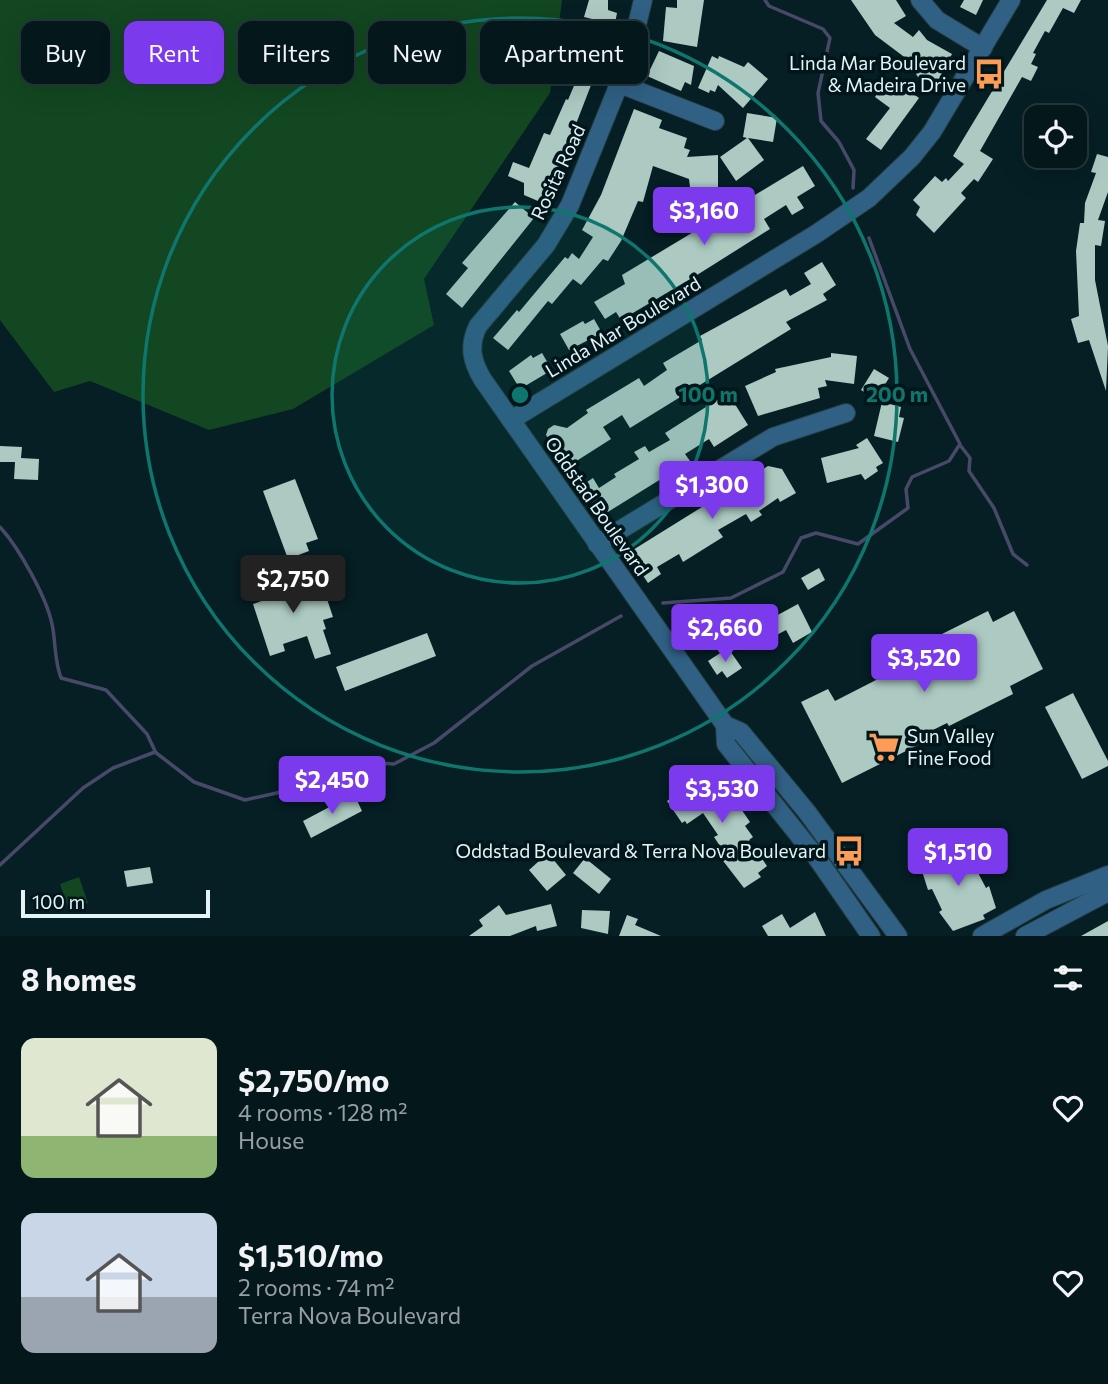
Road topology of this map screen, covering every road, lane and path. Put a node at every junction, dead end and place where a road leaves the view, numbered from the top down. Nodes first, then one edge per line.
1 (643, 0) edge
2 (920, 0) edge
3 (1011, 0) edge
4 (639, 21) edge
5 (983, 48) junction
6 (620, 84) joint
7 (715, 121) dead end
8 (472, 340) joint
9 (846, 413) dead end
10 (511, 420) junction
11 (597, 544) junction
12 (725, 725) junction
13 (1108, 875) edge
14 (1108, 892) edge
15 (871, 936) edge
16 (898, 936) edge
17 (982, 936) edge
18 (1026, 936) edge

1 - 4 street, Rosita Road
2 - 5 street
3 - 5 street, Linda Mar Boulevard
5 - 10 street, Linda Mar Boulevard
6 - 7 street
6 - 8 street, Rosita Road
8 - 10 street, Oddstad Boulevard
9 - 11 street
10 - 11 street, Oddstad Boulevard
11 - 12 street, Oddstad Boulevard
12 - 15 street, Oddstad Boulevard
12 - 16 street, Oddstad Boulevard
13 - 17 street
14 - 18 street

